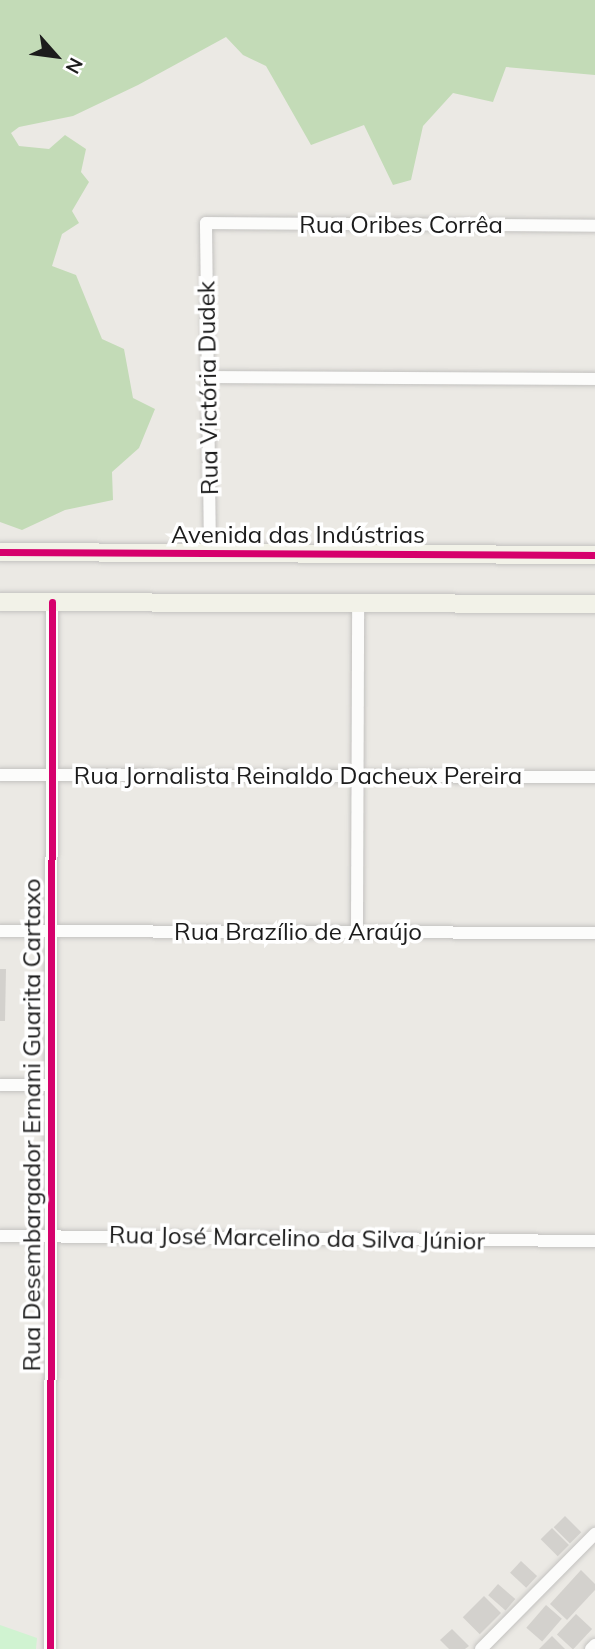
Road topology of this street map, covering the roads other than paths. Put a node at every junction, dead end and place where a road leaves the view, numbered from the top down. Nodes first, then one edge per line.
1 (206, 223) joint
2 (595, 226) edge
3 (208, 377) junction
4 (595, 379) edge
5 (0, 552) edge
6 (210, 553) junction
7 (595, 555) edge
8 (0, 602) edge
9 (52, 602) junction
10 (358, 603) junction
11 (595, 604) edge
12 (0, 775) edge
13 (51, 775) junction
14 (357, 776) junction
15 (595, 777) edge
16 (0, 930) edge
17 (51, 931) junction
18 (357, 932) junction
19 (595, 933) edge
20 (0, 1085) edge
21 (51, 1085) junction
22 (0, 1236) edge
23 (51, 1236) junction
24 (595, 1241) edge
25 (595, 1534) edge
26 (595, 1645) edge
27 (50, 1649) edge
28 (481, 1649) edge
29 (591, 1649) edge

1 - 2 street, Rua Oribes Corrêa
1 - 3 street, Rua Victória Dudek
3 - 4 street
3 - 6 street, Rua Victória Dudek
5 - 6 main road, Avenida das Indústrias
6 - 7 main road, Avenida das Indústrias
8 - 9 main road
9 - 10 main road
9 - 13 street, Rua Desembargador Ernani Guarita Cartaxo
10 - 11 main road
10 - 14 street
12 - 13 street, Rua Jornalista Reinaldo Dacheux Pereira
13 - 14 street, Rua Jornalista Reinaldo Dacheux Pereira
13 - 17 street, Rua Desembargador Ernani Guarita Cartaxo
14 - 15 street, Rua Jornalista Reinaldo Dacheux Pereira
14 - 18 street
16 - 17 street, Rua Brazílio de Araújo
17 - 18 street, Rua Brazílio de Araújo
17 - 21 street, Rua Desembargador Ernani Guarita Cartaxo
18 - 19 street, Rua Brazílio de Araújo
20 - 21 street
21 - 23 street, Rua Desembargador Ernani Guarita Cartaxo
22 - 23 street, Rua José Marcelino da Silva Júnior
23 - 24 street, Rua José Marcelino da Silva Júnior
23 - 27 street, Rua Desembargador Ernani Guarita Cartaxo
25 - 28 street
26 - 29 street

